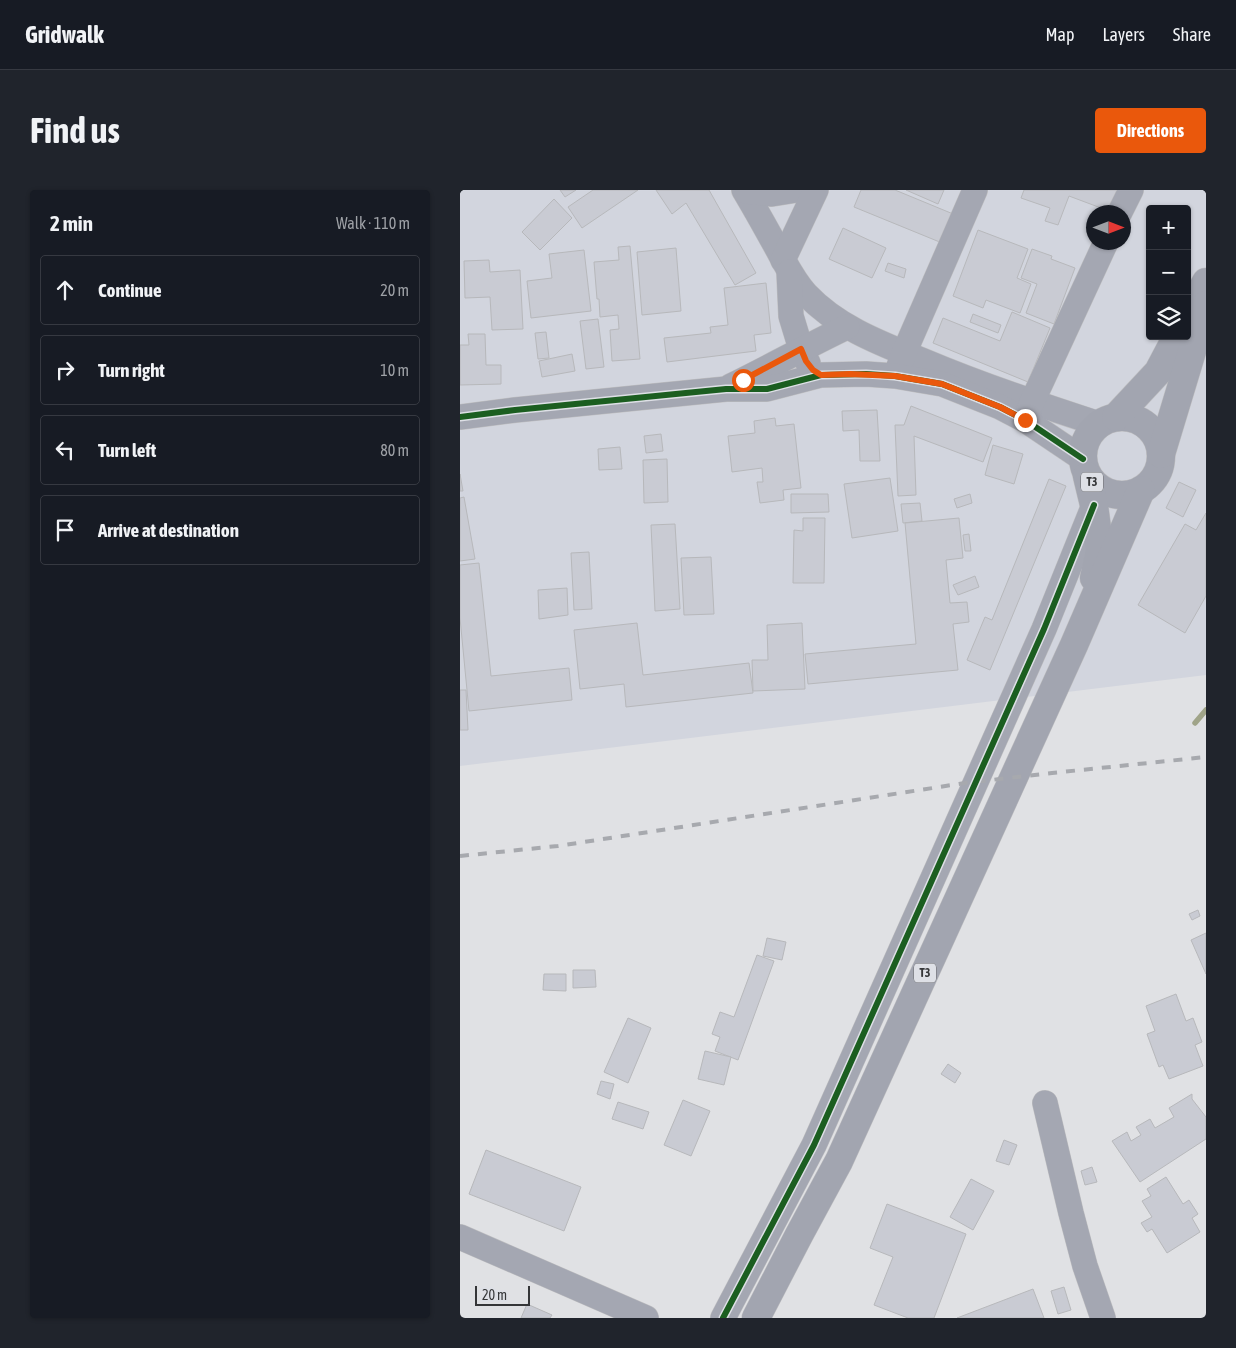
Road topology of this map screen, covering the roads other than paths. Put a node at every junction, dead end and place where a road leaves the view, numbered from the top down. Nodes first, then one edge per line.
1 (745, 190) edge
2 (797, 190) edge
3 (816, 190) edge
4 (976, 190) edge
5 (1131, 190) edge
6 (1124, 205) edge
7 (1102, 250) edge
8 (786, 266) junction
9 (1206, 282) edge
10 (1206, 306) edge
11 (1191, 310) edge
12 (846, 327) junction
13 (798, 337) junction
14 (1175, 340) edge
15 (904, 353) junction
16 (821, 375) junction
17 (895, 376) junction
18 (726, 389) junction
19 (1028, 411) junction
20 (460, 417) edge
21 (1107, 421) junction
22 (1161, 454) junction
23 (1085, 467) junction
24 (1142, 490) junction
25 (1094, 505) junction
26 (1084, 624) junction
27 (1045, 1103) dead end
28 (460, 1237) edge
29 (646, 1318) edge
30 (723, 1318) edge
31 (756, 1318) edge
32 (1103, 1318) edge

1 - 2 street
1 - 8 street
3 - 8 street
4 - 15 street
5 - 6 street
7 - 19 street
8 - 12 street
8 - 13 street
9 - 11 highway
10 - 22 highway, T3
12 - 13 street
12 - 15 street
13 - 16 street
13 - 18 street
14 - 21 highway, T3
15 - 17 street
15 - 19 street
16 - 17 street
16 - 18 street
17 - 19 street
18 - 20 street
19 - 21 street
19 - 23 street
21 - 22 highway
21 - 23 highway, T3
22 - 24 highway, T3
23 - 24 highway, T3
23 - 25 highway, T3
24 - 26 highway, T3
25 - 26 highway, T3
25 - 30 street
26 - 31 highway, T3
27 - 32 street
28 - 29 street

